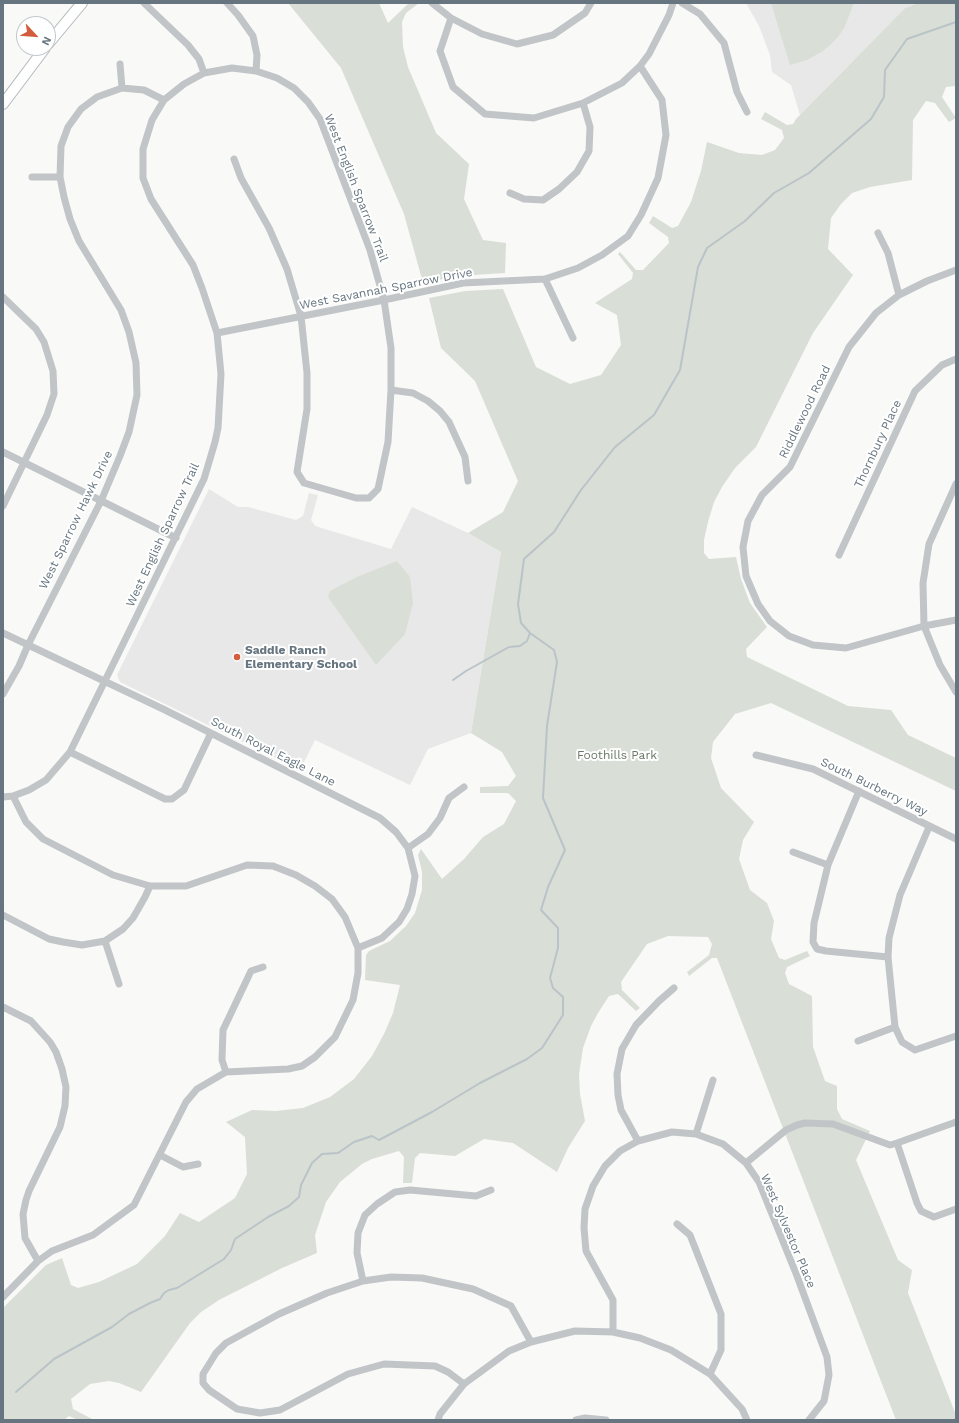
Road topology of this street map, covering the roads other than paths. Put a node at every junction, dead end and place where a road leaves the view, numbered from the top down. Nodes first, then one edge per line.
1 (82, 3) edge
2 (144, 3) edge
3 (227, 3) edge
4 (432, 3) edge
5 (591, 3) edge
6 (673, 3) edge
7 (682, 3) edge
8 (451, 18) junction
9 (56, 34) edge
10 (38, 56) edge
11 (120, 64) dead end
12 (640, 66) junction
13 (256, 71) junction
14 (204, 73) junction
15 (122, 88) junction
16 (164, 100) junction
17 (583, 102) junction
18 (3, 104) edge
19 (748, 112) dead end
20 (234, 159) dead end
21 (32, 177) dead end
22 (60, 177) junction
23 (510, 193) dead end
24 (878, 233) dead end
25 (956, 270) edge
26 (545, 279) junction
27 (899, 295) junction
28 (3, 297) edge
29 (384, 300) junction
30 (301, 316) junction
31 (217, 333) junction
32 (573, 338) dead end
33 (956, 359) edge
34 (391, 390) junction
35 (3, 452) edge
36 (24, 463) junction
37 (468, 481) dead end
38 (956, 484) edge
39 (100, 501) junction
40 (3, 506) edge
41 (176, 538) junction
42 (839, 555) dead end
43 (956, 620) edge
44 (924, 626) junction
45 (3, 633) edge
46 (28, 645) junction
47 (105, 682) junction
48 (956, 692) edge
49 (3, 694) edge
50 (211, 733) junction
51 (70, 752) junction
52 (756, 755) dead end
53 (464, 787) dead end
54 (860, 792) junction
55 (13, 796) junction
56 (3, 797) edge
57 (929, 827) junction
58 (956, 839) edge
59 (408, 848) junction
60 (793, 852) dead end
61 (828, 865) junction
62 (150, 886) junction
63 (3, 915) edge
64 (105, 941) junction
65 (358, 948) junction
66 (888, 957) junction
67 (262, 967) dead end
68 (119, 984) dead end
69 (674, 988) dead end
70 (3, 1007) edge
71 (895, 1027) junction
72 (956, 1036) edge
73 (858, 1041) dead end
74 (226, 1072) junction
75 (714, 1080) dead end
76 (956, 1122) edge
77 (696, 1134) junction
78 (638, 1141) junction
79 (897, 1143) junction
80 (160, 1155) junction
81 (746, 1163) junction
82 (198, 1164) dead end
83 (491, 1190) dead end
84 (956, 1209) edge
85 (677, 1224) dead end
86 (38, 1261) junction
87 (363, 1281) junction
88 (3, 1297) edge
89 (613, 1332) junction
90 (531, 1342) junction
91 (710, 1374) junction
92 (464, 1384) junction
93 (812, 1419) edge
94 (438, 1420) edge
95 (576, 1420) edge
96 (606, 1420) edge
97 (747, 1420) edge

1 - 9 main road
2 - 14 street
3 - 13 street
4 - 8 street
5 - 8 street
6 - 12 street
7 - 19 street
8 - 17 street
10 - 18 main road
11 - 15 street
12 - 17 street
12 - 26 street, West Savannah Sparrow Drive
13 - 14 street, West English Sparrow Trail
13 - 29 street, West English Sparrow Trail
14 - 16 street, West English Sparrow Trail
15 - 16 street, West Sparrow Hawk Drive
15 - 22 street, West Sparrow Hawk Drive
16 - 31 street, West English Sparrow Trail
17 - 23 street
20 - 30 street, West English Sparrow Trail
21 - 22 street
22 - 39 street, West Sparrow Hawk Drive
24 - 27 street
25 - 27 street, Riddlewood Road
26 - 29 street, West Savannah Sparrow Drive
26 - 32 street
27 - 44 street, Riddlewood Road
28 - 36 street
29 - 30 street, West Savannah Sparrow Drive
29 - 34 street, West English Sparrow Trail
30 - 31 street, West Savannah Sparrow Drive
30 - 34 street, West English Sparrow Trail
31 - 41 street, West English Sparrow Trail
33 - 42 street, Thornbury Place
34 - 37 street
35 - 36 street
36 - 39 street
36 - 40 street
38 - 44 street
39 - 41 street
39 - 46 street, West Sparrow Hawk Drive
41 - 47 street, West English Sparrow Trail
43 - 44 street, Riddlewood Road
44 - 48 street
45 - 46 street, South Royal Eagle Lane
46 - 47 street, South Royal Eagle Lane
46 - 49 street, West Sparrow Hawk Drive
47 - 50 street, South Royal Eagle Lane
47 - 51 street, West English Sparrow Trail
50 - 51 street
50 - 59 street, South Royal Eagle Lane
51 - 55 street, West English Sparrow Trail
52 - 54 street, South Burberry Way
53 - 59 street
54 - 57 street, South Burberry Way
54 - 61 street
55 - 56 street, West English Sparrow Trail
55 - 62 street
57 - 58 street, South Burberry Way
57 - 66 street
59 - 65 street, South Royal Eagle Lane
60 - 61 street
61 - 66 street
62 - 64 street
62 - 65 street
63 - 64 street
64 - 68 street
65 - 74 street
66 - 71 street
67 - 74 street
69 - 78 street
70 - 86 street
71 - 72 street
71 - 73 street
74 - 80 street
75 - 77 street
76 - 79 street
77 - 78 street, West Sylvestor Place
77 - 81 street, West Sylvestor Place
78 - 89 street, West Sylvestor Place
79 - 81 street
79 - 84 street
80 - 82 street
80 - 86 street
81 - 93 street, West Sylvestor Place
83 - 87 street
85 - 91 street
86 - 88 street
87 - 90 street
87 - 92 street
89 - 90 street
89 - 91 street
90 - 92 street
91 - 97 street
92 - 94 street
95 - 96 street

